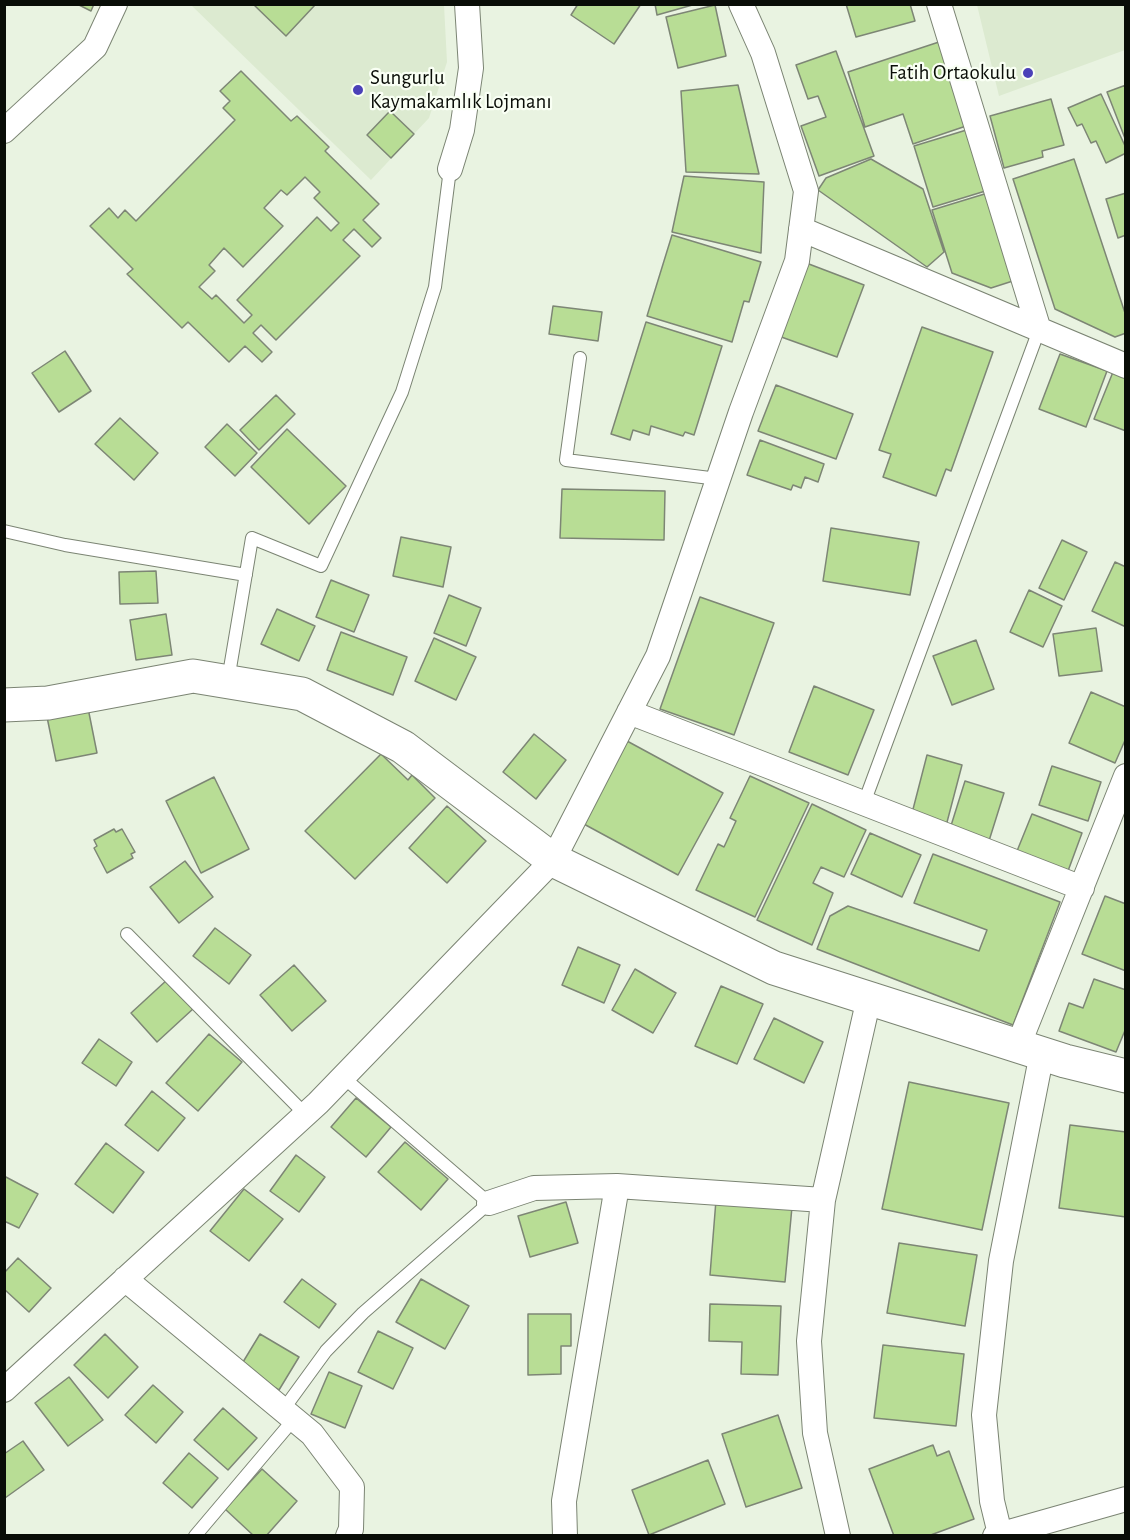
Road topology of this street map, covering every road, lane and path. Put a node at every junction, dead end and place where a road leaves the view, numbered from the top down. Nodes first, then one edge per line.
1 (115, 4) edge
2 (466, 4) edge
3 (741, 4) edge
4 (939, 4) edge
5 (4, 131) edge
6 (450, 169) joint
7 (801, 230) junction
8 (1040, 330) junction
9 (580, 358) dead end
10 (1125, 366) edge
11 (718, 479) junction
12 (4, 531) edge
13 (246, 575) junction
14 (228, 681) junction
15 (4, 705) edge
16 (629, 712) junction
17 (1125, 776) edge
18 (864, 803) junction
19 (553, 860) junction
20 (1082, 888) junction
21 (127, 934) dead end
22 (869, 998) junction
23 (1030, 1049) junction
24 (1125, 1076) edge
25 (343, 1077) junction
26 (305, 1114) junction
27 (617, 1186) junction
28 (823, 1200) junction
29 (489, 1203) junction
30 (125, 1279) junction
31 (4, 1390) edge
32 (288, 1415) junction
33 (1125, 1499) edge
34 (997, 1535) edge
35 (195, 1536) edge
36 (348, 1536) edge
37 (566, 1536) edge
38 (838, 1536) edge

1 - 5 street
2 - 6 street
3 - 7 street
4 - 8 street
6 - 13 lane
7 - 8 street
7 - 11 street
8 - 10 street
8 - 18 lane
9 - 11 lane
11 - 16 street
12 - 13 lane
13 - 14 lane
14 - 15 street
14 - 19 street
16 - 18 street
16 - 19 street
17 - 20 street
18 - 20 street
19 - 22 street
19 - 25 street
20 - 23 street
21 - 26 lane
22 - 23 street
22 - 28 street
23 - 24 street
23 - 34 street
25 - 26 street
25 - 29 lane
26 - 30 street
27 - 28 street
27 - 29 street
27 - 37 street
28 - 38 street
29 - 32 lane
30 - 31 street
30 - 32 street
32 - 35 lane
32 - 36 street
33 - 34 street

